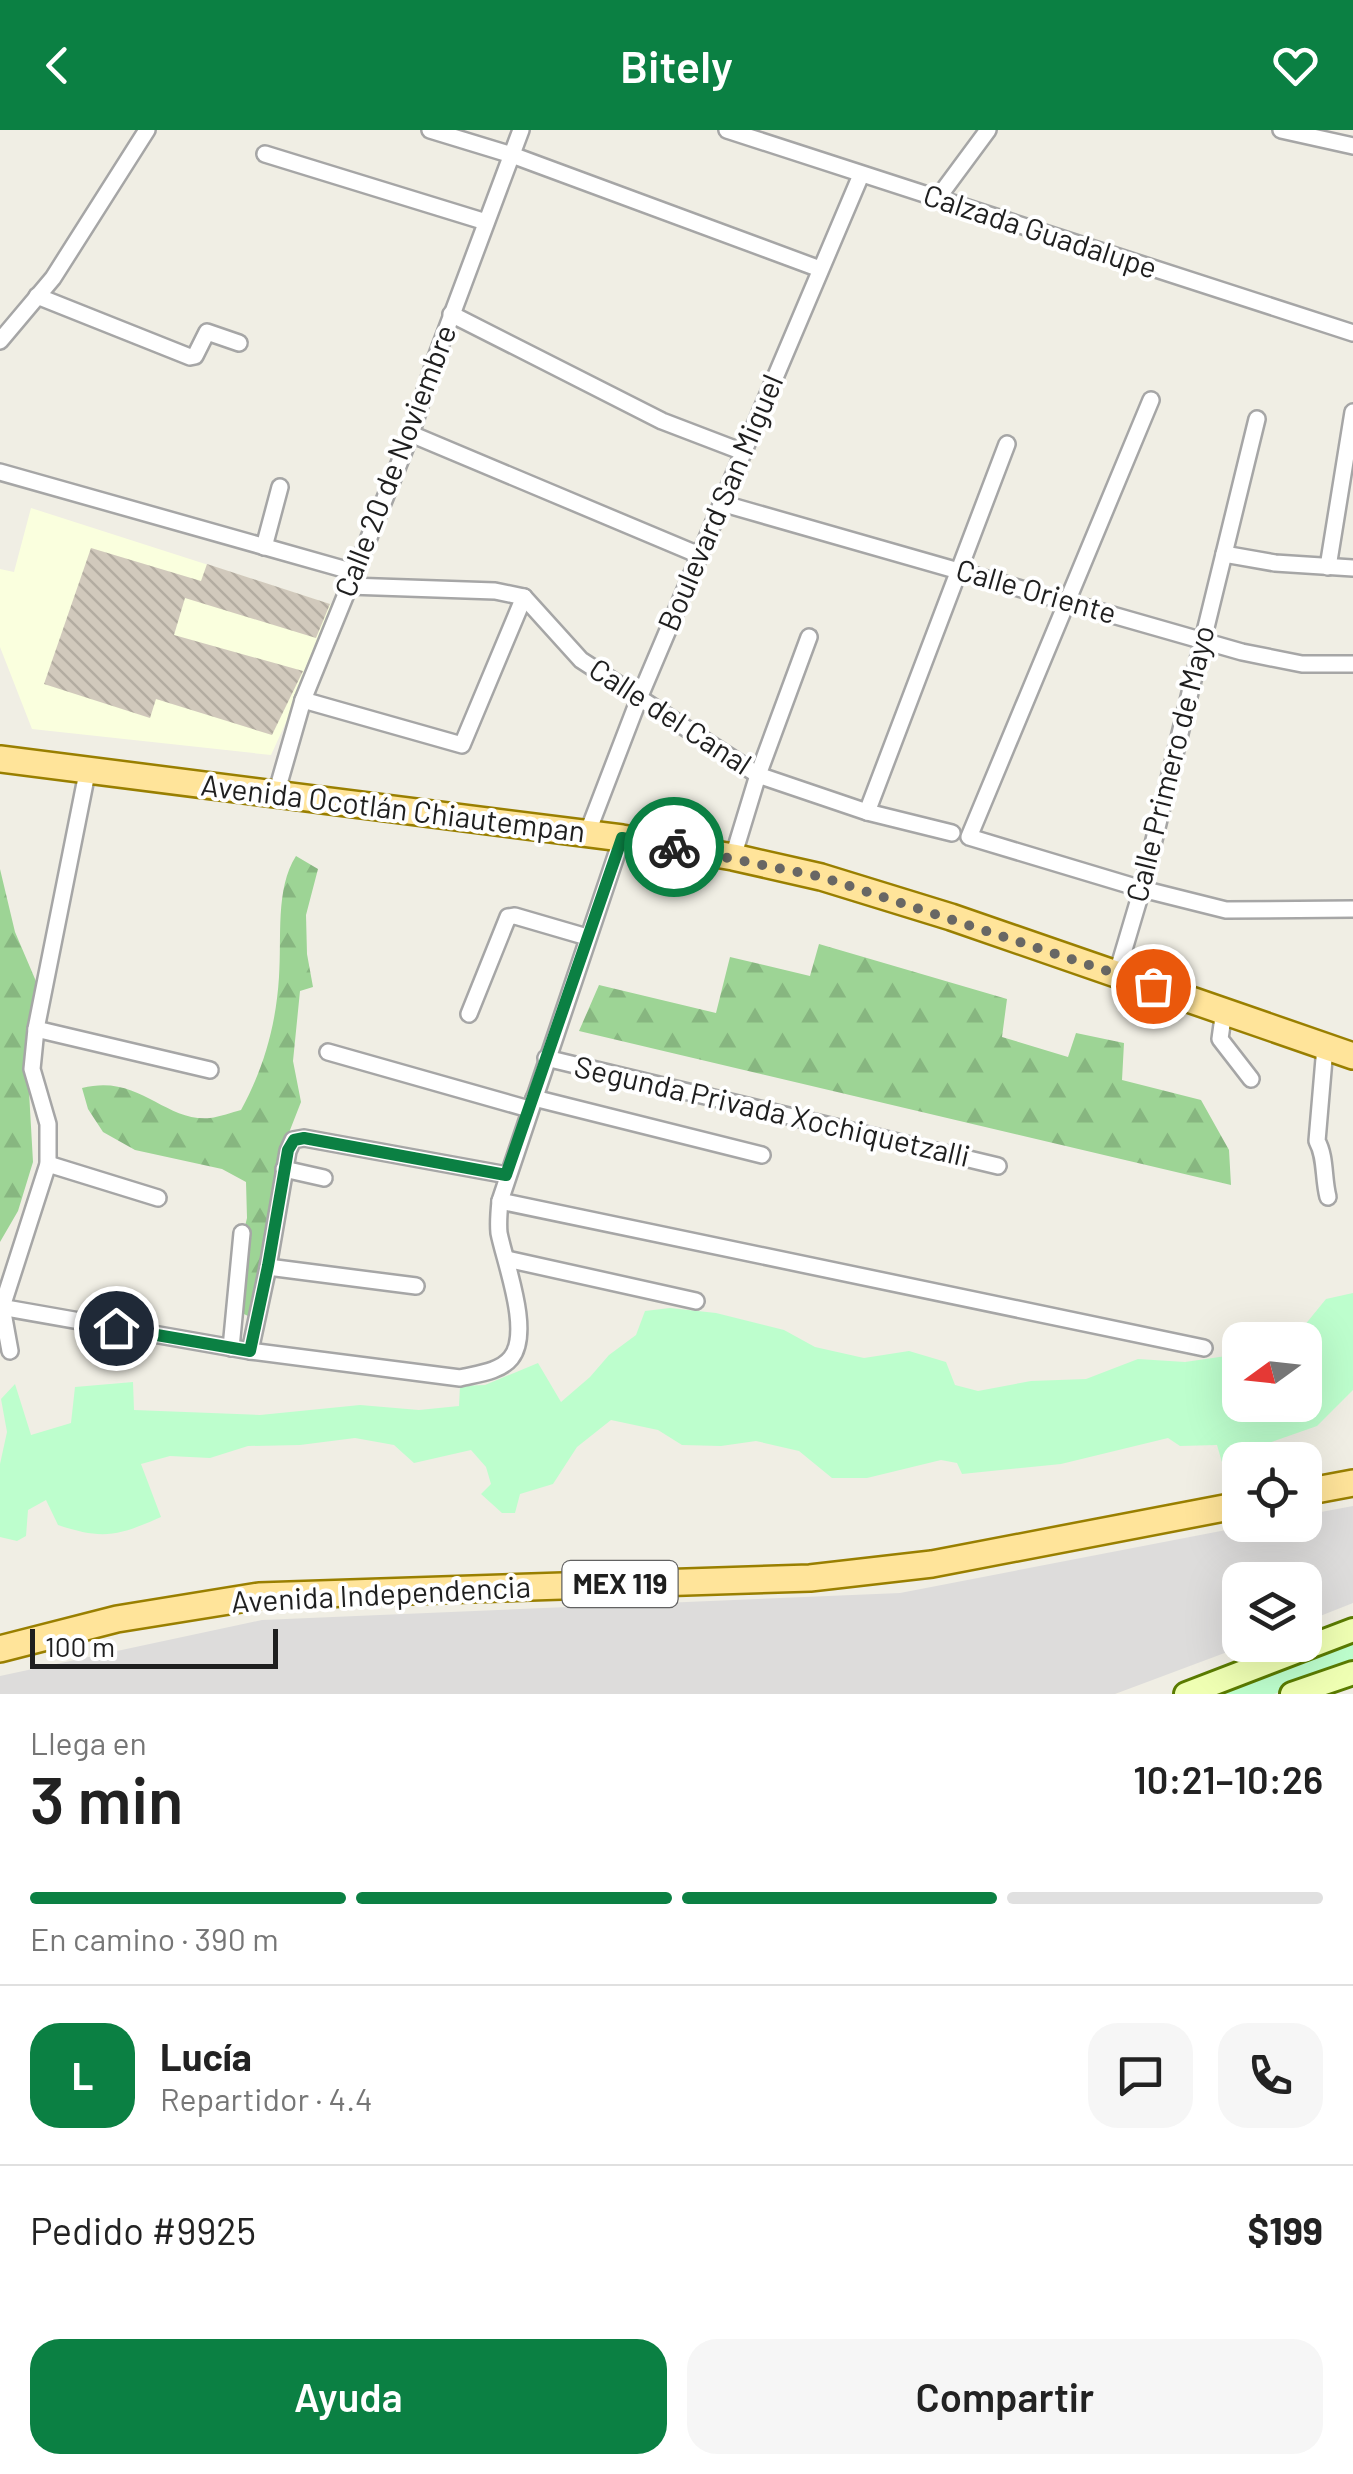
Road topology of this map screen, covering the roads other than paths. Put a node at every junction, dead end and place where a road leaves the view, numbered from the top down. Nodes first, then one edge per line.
1 (148, 130) edge
2 (430, 130) edge
3 (521, 130) edge
4 (727, 130) edge
5 (988, 130) edge
6 (1282, 130) edge
7 (1353, 146) edge
8 (264, 154) dead end
9 (512, 155) junction
10 (861, 174) junction
11 (938, 199) junction
12 (486, 222) junction
13 (820, 270) junction
14 (37, 296) junction
15 (452, 314) junction
16 (1353, 333) edge
17 (0, 341) edge
18 (238, 343) dead end
19 (1151, 400) dead end
20 (1353, 412) edge
21 (1257, 419) dead end
22 (411, 434) junction
23 (1007, 444) dead end
24 (742, 452) junction
25 (0, 472) edge
26 (280, 487) dead end
27 (721, 503) junction
28 (264, 546) junction
29 (1224, 554) junction
30 (699, 556) junction
31 (1328, 568) junction
32 (1353, 568) edge
33 (958, 569) junction
34 (352, 579) junction
35 (524, 596) junction
36 (1068, 601) junction
37 (809, 637) dead end
38 (1202, 640) junction
39 (1353, 664) edge
40 (640, 696) junction
41 (304, 700) junction
42 (0, 759) edge
43 (88, 768) junction
44 (758, 776) junction
45 (276, 794) junction
46 (868, 812) junction
47 (952, 833) dead end
48 (587, 834) junction
49 (622, 838) junction
50 (733, 857) junction
51 (1142, 889) junction
52 (1353, 908) edge
53 (587, 937) junction
54 (1117, 973) junction
55 (1224, 1010) junction
56 (468, 1014) dead end
57 (36, 1029) junction
58 (1325, 1046) junction
59 (328, 1052) dead end
60 (1353, 1056) edge
61 (546, 1058) junction
62 (210, 1070) dead end
63 (1251, 1079) dead end
64 (532, 1104) junction
65 (762, 1155) dead end
66 (48, 1164) junction
67 (998, 1166) dead end
68 (284, 1169) junction
69 (506, 1175) junction
70 (324, 1178) dead end
71 (158, 1198) dead end
72 (1328, 1198) dead end
73 (500, 1201) junction
74 (242, 1233) dead end
75 (508, 1259) junction
76 (268, 1266) junction
77 (416, 1286) dead end
78 (696, 1301) dead end
79 (1, 1307) edge
80 (231, 1348) junction
81 (1204, 1348) dead end
82 (10, 1351) dead end
83 (250, 1351) junction
84 (1353, 1482) edge
85 (1322, 1488) edge
86 (1353, 1499) edge
87 (1322, 1505) edge
88 (1222, 1509) edge
89 (1222, 1525) edge
90 (1351, 1635) edge
91 (0, 1649) edge
92 (0, 1662) edge
93 (1353, 1672) edge
94 (1186, 1694) edge
95 (1292, 1694) edge

1 - 14 street
2 - 9 street
3 - 9 street, Calle 20 de Noviembre
4 - 10 street, Calzada Guadalupe
5 - 11 street
6 - 7 street
8 - 12 street
9 - 12 street, Calle 20 de Noviembre
9 - 13 street
10 - 11 street, Calzada Guadalupe
10 - 13 street, Boulevard San Miguel
11 - 16 street, Calzada Guadalupe
12 - 15 street, Calle 20 de Noviembre
13 - 24 street, Boulevard San Miguel
14 - 17 street
14 - 18 street
15 - 22 street, Calle 20 de Noviembre
15 - 24 street
19 - 36 street
20 - 31 street
21 - 29 street, Calle Primero de Mayo
22 - 30 street
22 - 34 street, Calle 20 de Noviembre
23 - 33 street
24 - 27 street, Boulevard San Miguel
25 - 28 street
26 - 28 street
27 - 30 street, Boulevard San Miguel
27 - 33 street, Calle Oriente
28 - 34 street
29 - 31 street
29 - 38 street, Calle Primero de Mayo
30 - 40 street, Boulevard San Miguel
31 - 32 street
33 - 36 street, Calle Oriente
33 - 46 street
34 - 35 street
34 - 41 street, Calle 20 de Noviembre
35 - 40 street, Calle del Canal
35 - 41 street
36 - 38 street, Calle Oriente
36 - 51 street
37 - 44 street
38 - 39 street, Calle Oriente
38 - 51 street, Calle Primero de Mayo
40 - 44 street, Calle del Canal
40 - 48 street, Boulevard San Miguel
41 - 45 street, Calle 20 de Noviembre
42 - 43 main road, Avenida Ocotlán Chiautempan
43 - 45 main road, Avenida Ocotlán Chiautempan
43 - 57 street
44 - 46 street, Calle del Canal
44 - 50 street
45 - 48 main road, Avenida Ocotlán Chiautempan
46 - 47 street, Calle del Canal
48 - 49 main road, Avenida Ocotlán Chiautempan
49 - 50 main road, Avenida Ocotlán Chiautempan
49 - 53 street
50 - 54 main road, Avenida Ocotlán Chiautempan
51 - 52 street
51 - 54 street, Calle Primero de Mayo
53 - 56 street
53 - 61 street
54 - 55 main road, Avenida Ocotlán Chiautempan
55 - 58 main road, Avenida Ocotlán Chiautempan
55 - 63 street
57 - 62 street
57 - 66 street
58 - 60 main road, Avenida Ocotlán Chiautempan
58 - 72 street
59 - 64 street
61 - 64 street
61 - 67 street, Segunda Privada Xochiquetzalli
64 - 65 street
64 - 69 street
66 - 71 street
66 - 79 street
68 - 69 street
68 - 70 street
68 - 76 street
69 - 73 street
73 - 75 street
73 - 81 street
74 - 80 street
75 - 78 street
75 - 83 street
76 - 77 street
76 - 83 street
79 - 80 street
79 - 82 street
80 - 83 street
84 - 85 main road
86 - 87 main road
88 - 91 main road, Avenida Independencia / MEX 119
89 - 92 main road, Avenida Independencia / MEX 119
90 - 94 main road
93 - 95 main road

